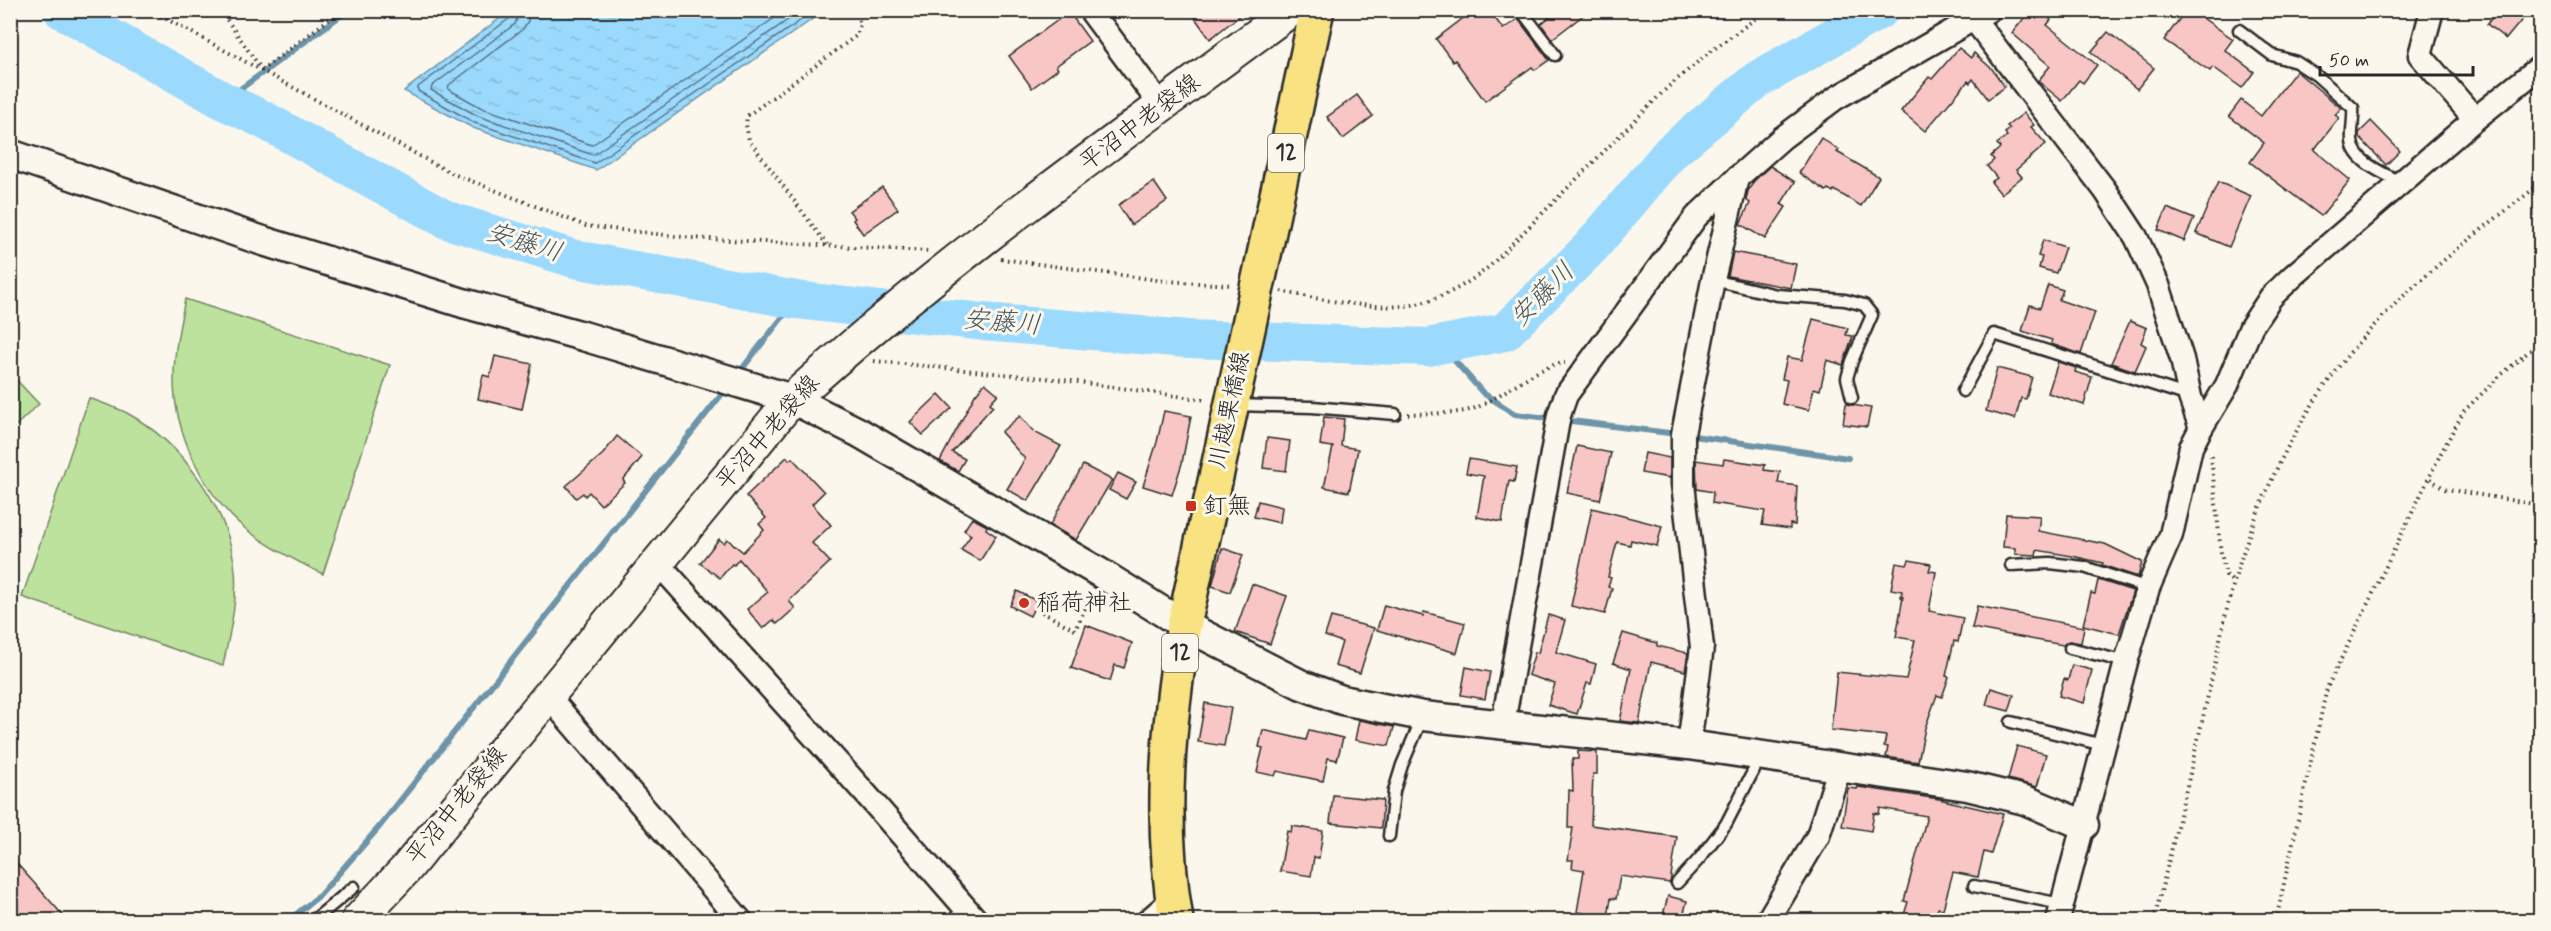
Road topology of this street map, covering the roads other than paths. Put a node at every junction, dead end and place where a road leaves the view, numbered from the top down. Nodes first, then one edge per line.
1 (1090, 10) edge
2 (1291, 10) edge
3 (1317, 10) edge
4 (1521, 10) edge
5 (2432, 10) edge
6 (1975, 14) edge
7 (2239, 30) dead end
8 (1555, 55) dead end
9 (2541, 67) edge
10 (1162, 107) junction
11 (2475, 119) junction
12 (10, 154) edge
13 (1737, 178) junction
14 (2402, 182) junction
15 (1713, 280) junction
16 (1963, 392) dead end
17 (2190, 396) junction
18 (1233, 397) junction
19 (1851, 398) dead end
20 (792, 399) junction
21 (1395, 414) road end
22 (2201, 428) junction
23 (657, 563) junction
24 (2011, 565) dead end
25 (2148, 588) junction
26 (1184, 625) junction
27 (2070, 648) dead end
28 (2126, 662) junction
29 (548, 696) junction
30 (1423, 716) junction
31 (2011, 722) dead end
32 (1503, 723) junction
33 (1689, 745) junction
34 (2103, 745) junction
35 (1761, 755) junction
36 (1840, 766) junction
37 (2084, 825) junction
38 (1389, 836) dead end
39 (1677, 883) dead end
40 (1974, 886) dead end
41 (354, 887) dead end
42 (2059, 912) edge
43 (1166, 914) edge
44 (314, 921) edge
45 (358, 921) edge
46 (740, 921) edge
47 (976, 921) edge
48 (1768, 921) edge

1 - 10 street
2 - 10 main road, 平沼中老袋線
3 - 18 main road, 川越栗橋線 / 12
4 - 8 lane
5 - 11 street
6 - 13 street
6 - 17 street
7 - 14 lane
9 - 11 street
10 - 20 main road, 平沼中老袋線
11 - 14 street
12 - 20 street
13 - 15 street
13 - 32 street
14 - 22 street
15 - 19 lane
15 - 33 street
16 - 17 lane
17 - 22 street
18 - 21 lane
18 - 26 main road, 川越栗橋線 / 12
20 - 23 main road, 平沼中老袋線
20 - 26 street
22 - 25 street
23 - 29 main road, 平沼中老袋線
23 - 47 street
24 - 25 lane
25 - 28 street
26 - 30 street
26 - 43 main road, 川越栗橋線 / 12
27 - 28 lane
28 - 34 street
29 - 45 main road, 平沼中老袋線
29 - 46 street
30 - 32 street
30 - 38 lane
31 - 34 lane
32 - 33 street
33 - 35 street
34 - 37 street
35 - 36 street
35 - 39 lane
36 - 37 street
36 - 48 street
37 - 42 street
40 - 42 lane
41 - 44 lane

